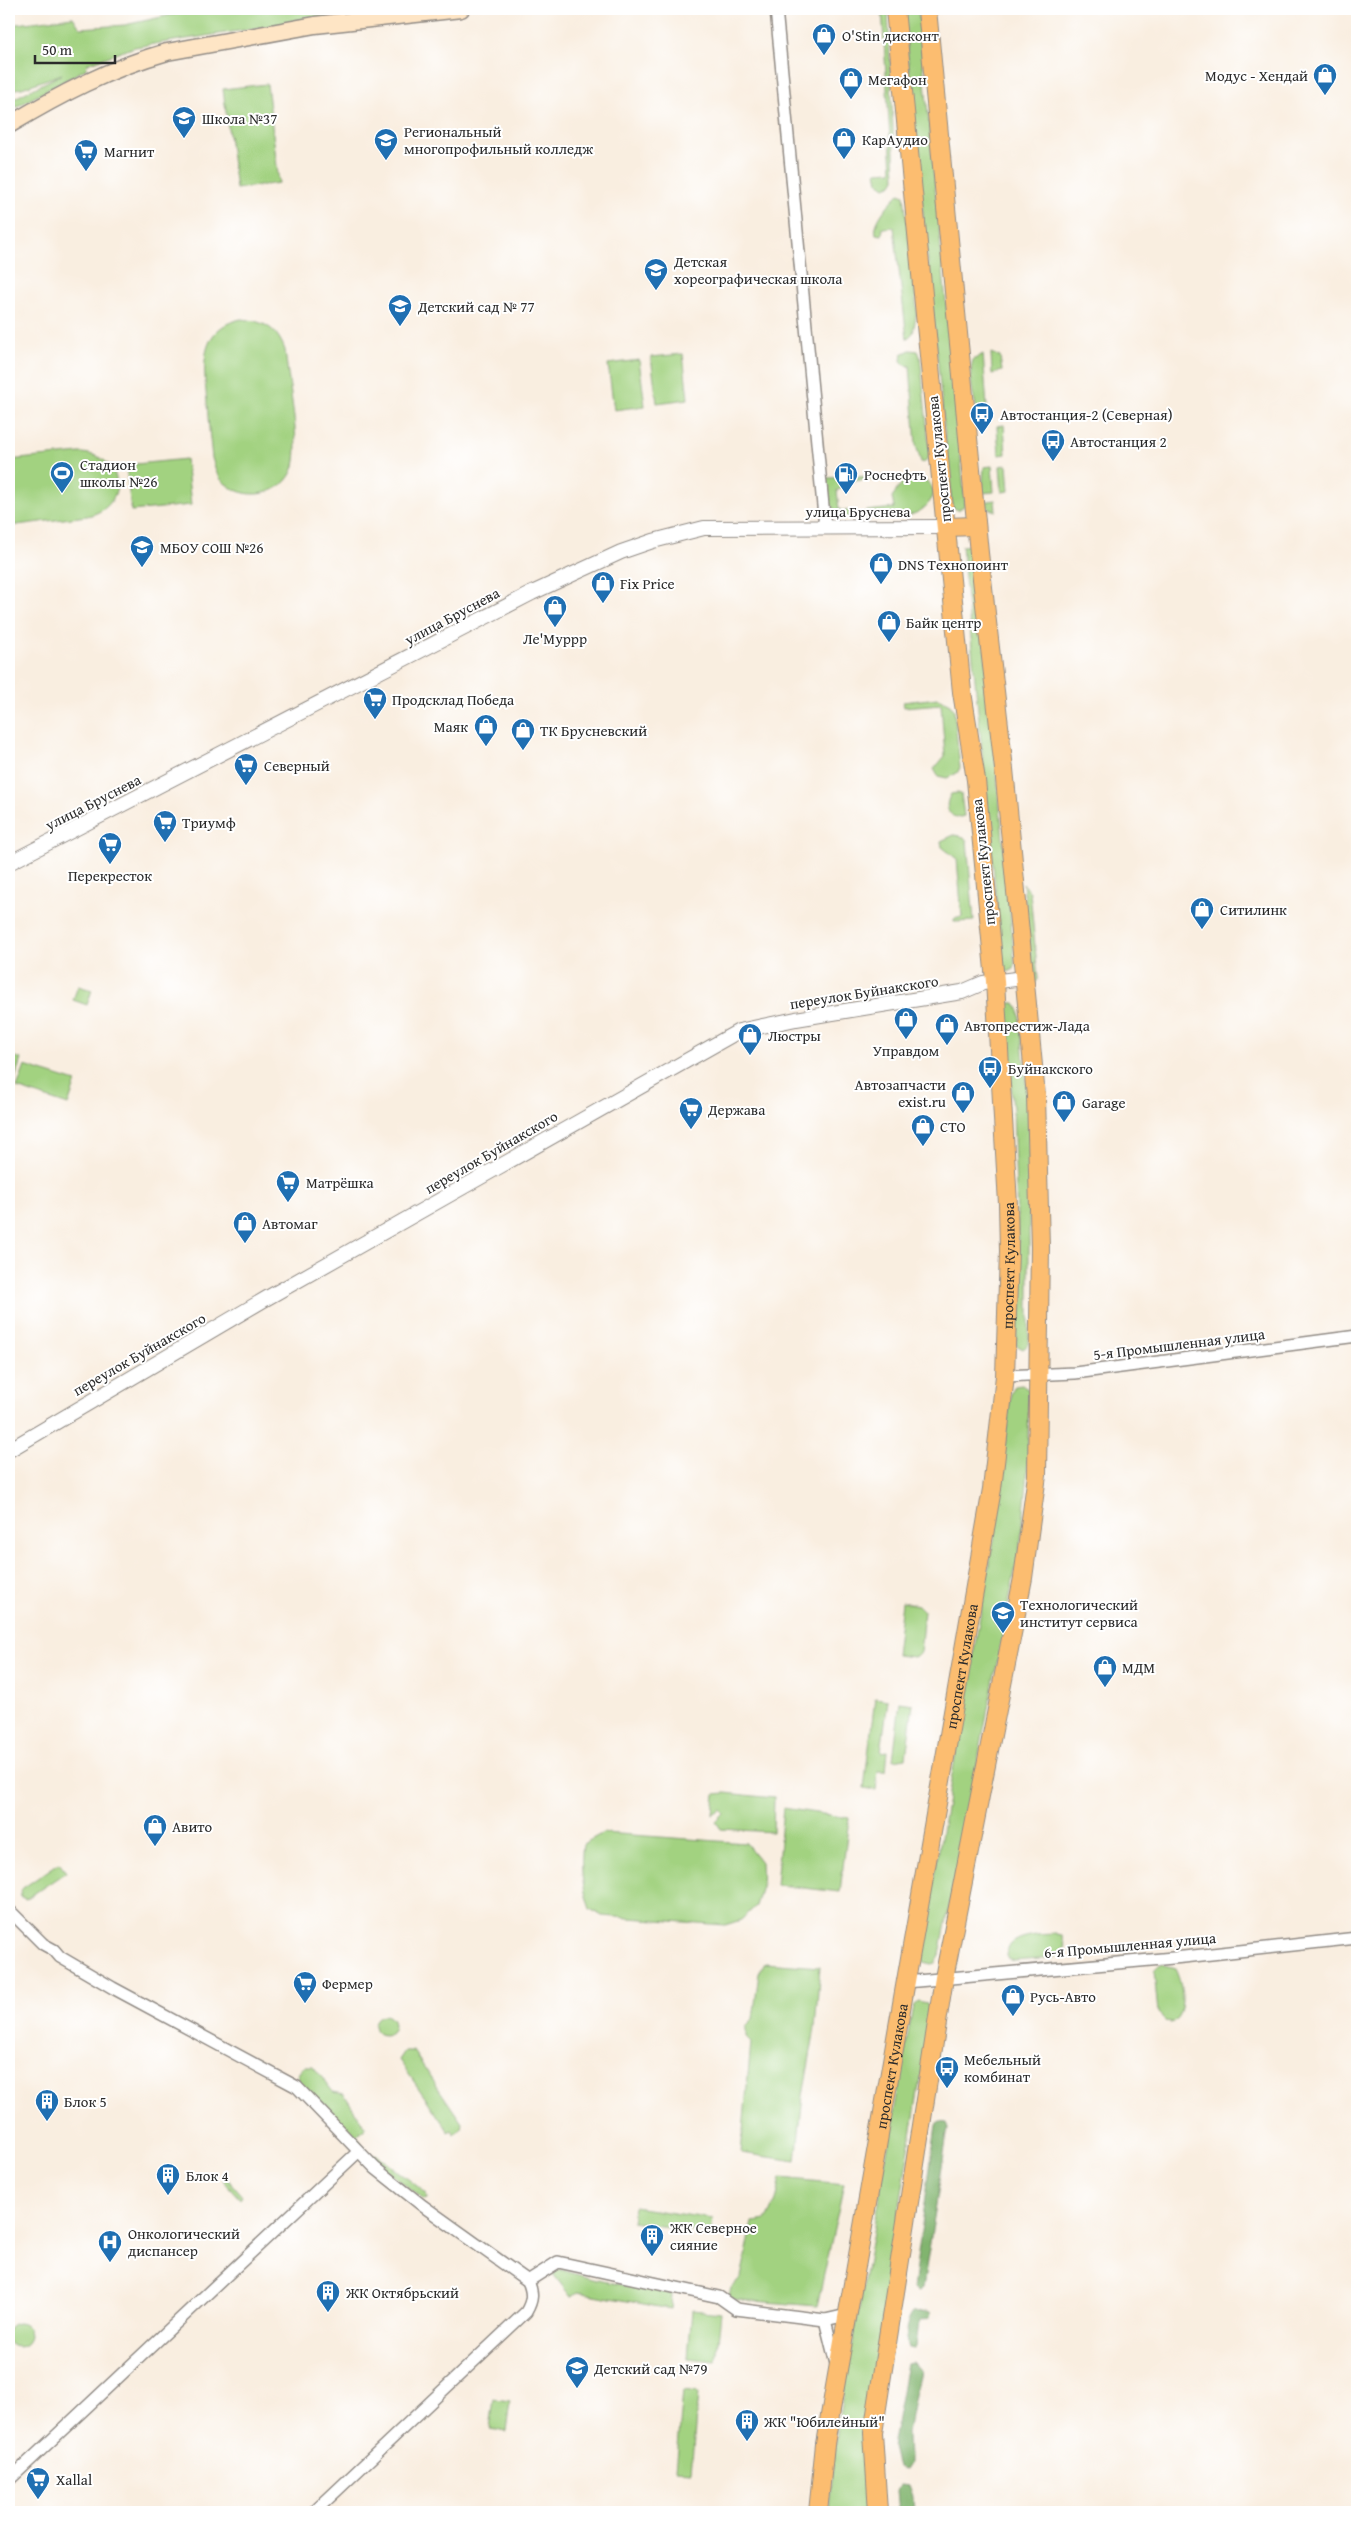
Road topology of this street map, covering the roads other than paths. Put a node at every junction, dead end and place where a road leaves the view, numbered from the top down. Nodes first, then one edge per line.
1 (461, 9) edge
2 (776, 9) edge
3 (895, 9) edge
4 (927, 9) edge
5 (9, 125) edge
6 (976, 526) junction
7 (825, 527) junction
8 (946, 528) junction
9 (9, 864) edge
10 (1024, 978) junction
11 (995, 981) junction
12 (1357, 1336) edge
13 (1005, 1376) junction
14 (1039, 1376) junction
15 (9, 1450) edge
16 (9, 1910) edge
17 (1357, 1938) edge
18 (944, 1978) junction
19 (906, 1982) junction
20 (358, 2152) junction
21 (528, 2282) junction
22 (847, 2315) junction
23 (825, 2320) junction
24 (837, 2372) junction
25 (9, 2480) edge
26 (314, 2512) edge
27 (818, 2512) edge
28 (878, 2512) edge

1 - 5 main road
2 - 7 street
3 - 8 main road, проспект Кулакова
4 - 6 main road, проспект Кулакова
6 - 8 main road
6 - 10 main road, проспект Кулакова
7 - 8 street, улица Бруснева
7 - 9 street, улица Бруснева
8 - 11 main road, проспект Кулакова
10 - 11 street, переулок Буйнакского
10 - 14 main road, проспект Кулакова
11 - 13 main road, проспект Кулакова
11 - 15 street, переулок Буйнакского
12 - 14 street, 5-я Промышленная улица
13 - 14 street, 5-я Промышленная улица
13 - 19 main road, проспект Кулакова
14 - 18 main road, проспект Кулакова
16 - 20 street
17 - 18 street, 6-я Промышленная улица
18 - 19 street, 6-я Промышленная улица
18 - 28 main road, проспект Кулакова
19 - 22 main road, проспект Кулакова
20 - 21 street
20 - 25 street
21 - 23 street
21 - 26 street
22 - 23 street
22 - 24 main road, проспект Кулакова
23 - 24 street
24 - 27 main road, проспект Кулакова

